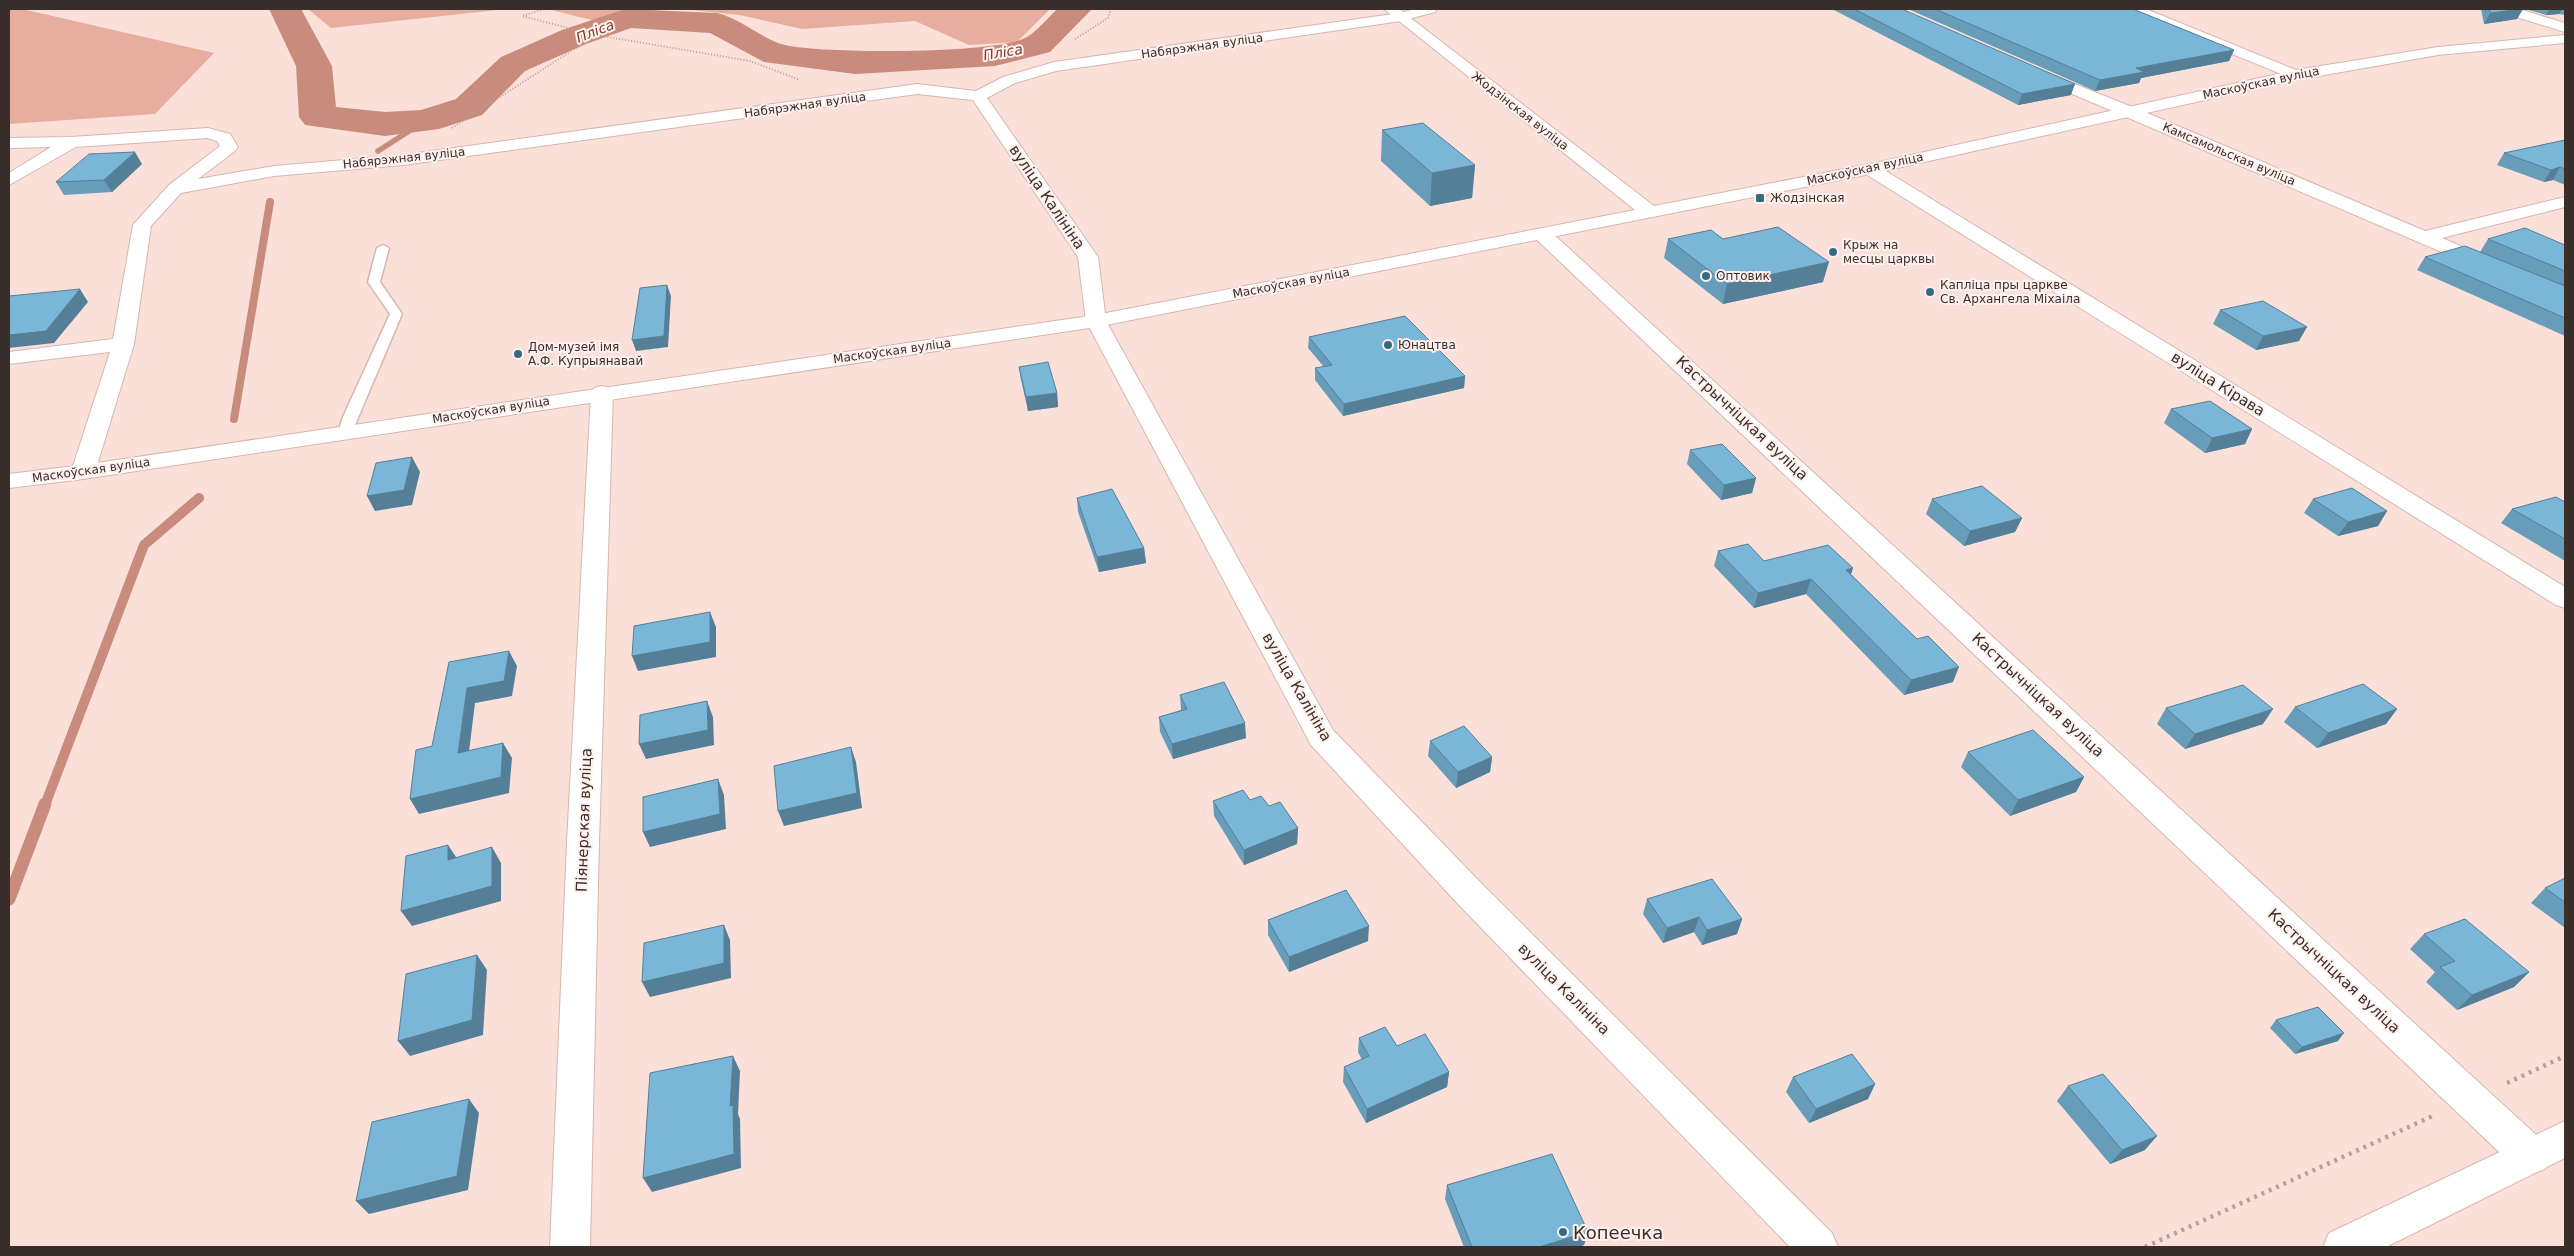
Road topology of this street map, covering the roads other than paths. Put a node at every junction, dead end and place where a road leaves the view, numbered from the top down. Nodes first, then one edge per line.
1 (1430, 9) edge
2 (2134, 9) edge
3 (2505, 9) edge
4 (1396, 13) edge
5 (2565, 28) edge
6 (2565, 39) edge
7 (2021, 66) edge
8 (2296, 75) junction
9 (978, 96) junction
10 (2128, 111) junction
11 (71, 142) junction
12 (9, 144) edge
13 (1870, 169) junction
14 (9, 180) edge
15 (175, 189) junction
16 (2565, 202) edge
17 (1650, 212) junction
18 (1543, 235) junction
19 (2422, 237) junction
20 (383, 248) dead end
21 (2503, 271) edge
22 (1096, 321) junction
23 (123, 344) junction
24 (9, 358) edge
25 (602, 393) junction
26 (345, 432) junction
27 (83, 472) junction
28 (9, 481) edge
29 (2565, 599) edge
30 (2565, 1139) edge
31 (2532, 1156) junction
32 (570, 1247) edge
33 (1818, 1247) edge
34 (2343, 1247) edge

1 - 4 street, Набярэжная вуліца
2 - 8 street
3 - 5 street
4 - 9 street, Набярэжная вуліца
4 - 17 street, Жодзінская вуліца
6 - 8 street, Маскоўская вуліца
7 - 10 street, Камсамольская вуліца
8 - 10 street, Маскоўская вуліца
9 - 15 street, Набярэжная вуліца
9 - 22 street, вуліца Калініна
10 - 13 street, Маскоўская вуліца
10 - 19 street, Камсамольская вуліца
11 - 12 street
11 - 14 street
11 - 15 street
13 - 17 street, Маскоўская вуліца
13 - 29 street, вуліца Кірава
15 - 23 street
16 - 19 street
17 - 18 street, Маскоўская вуліца
18 - 22 street, Маскоўская вуліца
18 - 31 street, Кастрычніцкая вуліца
19 - 21 street, Камсамольская вуліца
20 - 26 lane
22 - 25 street, Маскоўская вуліца
22 - 33 street, вуліца Калініна
23 - 24 street
23 - 27 street
25 - 26 street, Маскоўская вуліца
25 - 32 street, Піянерская вуліца
26 - 27 street, Маскоўская вуліца
27 - 28 street, Маскоўская вуліца
30 - 31 street
31 - 34 street

